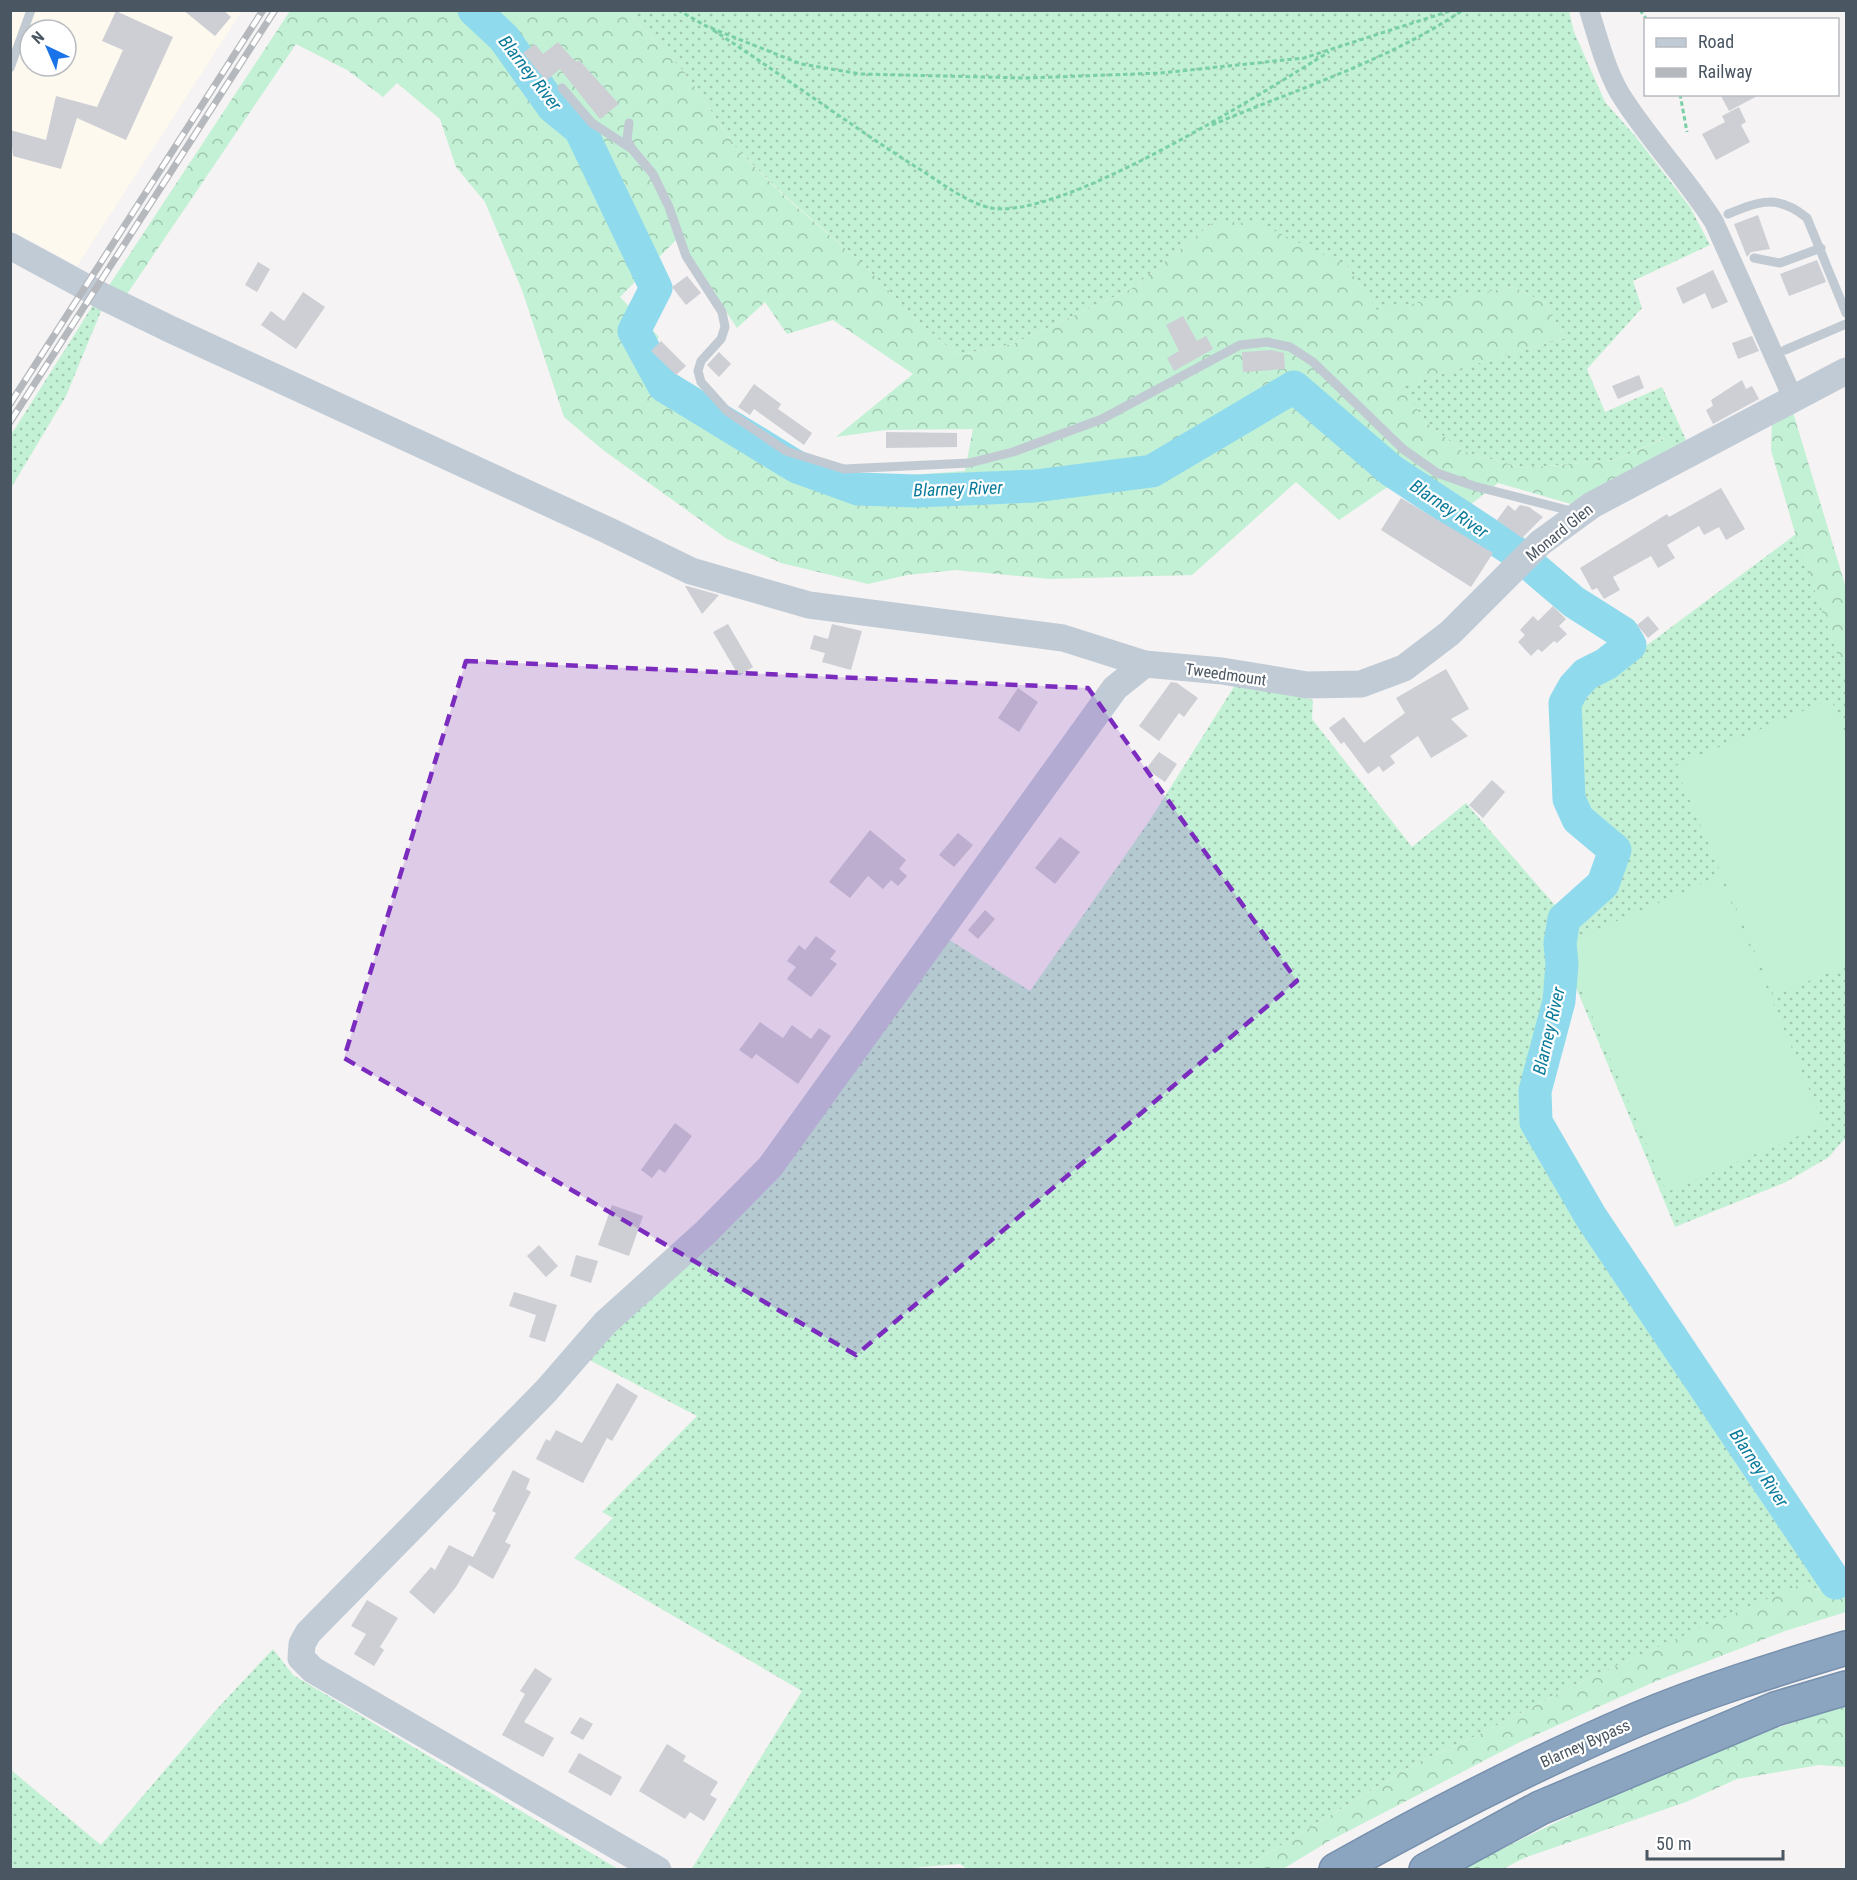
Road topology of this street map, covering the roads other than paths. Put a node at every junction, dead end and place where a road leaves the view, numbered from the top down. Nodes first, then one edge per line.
1 (31, 10) edge
2 (1589, 10) edge
3 (10, 68) edge
4 (562, 88) dead end
5 (629, 123) dead end
6 (632, 149) junction
7 (1728, 214) dead end
8 (10, 246) edge
9 (1821, 248) junction
10 (1754, 258) dead end
11 (1846, 313) edge
12 (1846, 324) edge
13 (1785, 350) dead end
14 (1846, 371) edge
15 (1793, 398) junction
16 (1580, 514) junction
17 (1145, 664) junction
18 (1307, 685) joint
19 (1846, 1648) edge
20 (1846, 1688) edge
21 (658, 1869) edge
22 (1336, 1869) edge
23 (1426, 1869) edge

1 - 3 lane
2 - 15 street
4 - 6 lane
5 - 6 lane
6 - 16 lane
7 - 9 lane
8 - 17 street, Tweedmount
9 - 10 lane
9 - 11 lane
12 - 13 lane
14 - 15 street, Monard Glen
15 - 16 street, Monard Glen
16 - 18 street, Monard Glen
17 - 18 street, Tweedmount
17 - 21 street
19 - 22 highway, Blarney Bypass
20 - 23 highway

